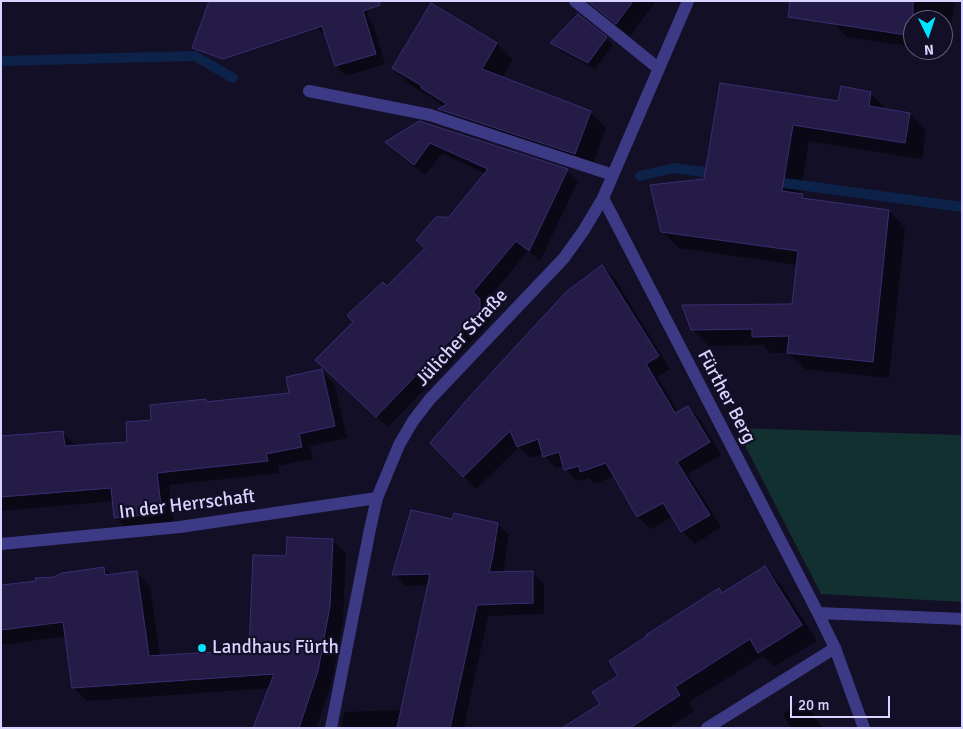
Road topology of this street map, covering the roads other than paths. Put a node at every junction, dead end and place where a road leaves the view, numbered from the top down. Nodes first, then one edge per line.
1 (575, 1) edge
2 (688, 1) edge
3 (658, 68) junction
4 (309, 91) dead end
5 (613, 175) junction
6 (603, 198) junction
7 (377, 498) junction
8 (1, 544) edge
9 (818, 613) junction
10 (962, 619) edge
11 (835, 648) junction
12 (331, 728) edge
13 (706, 728) edge
14 (864, 728) edge

1 - 3 street
2 - 3 street, Jülicher Straße
3 - 5 street, Jülicher Straße
4 - 5 street
5 - 6 street, Jülicher Straße
6 - 7 street, Jülicher Straße
6 - 9 street, Fürther Berg
7 - 8 street, In der Herrschaft
7 - 12 street, Jülicher Straße
9 - 10 street
9 - 11 street, Fürther Berg
11 - 13 street
11 - 14 street, Fürther Berg

